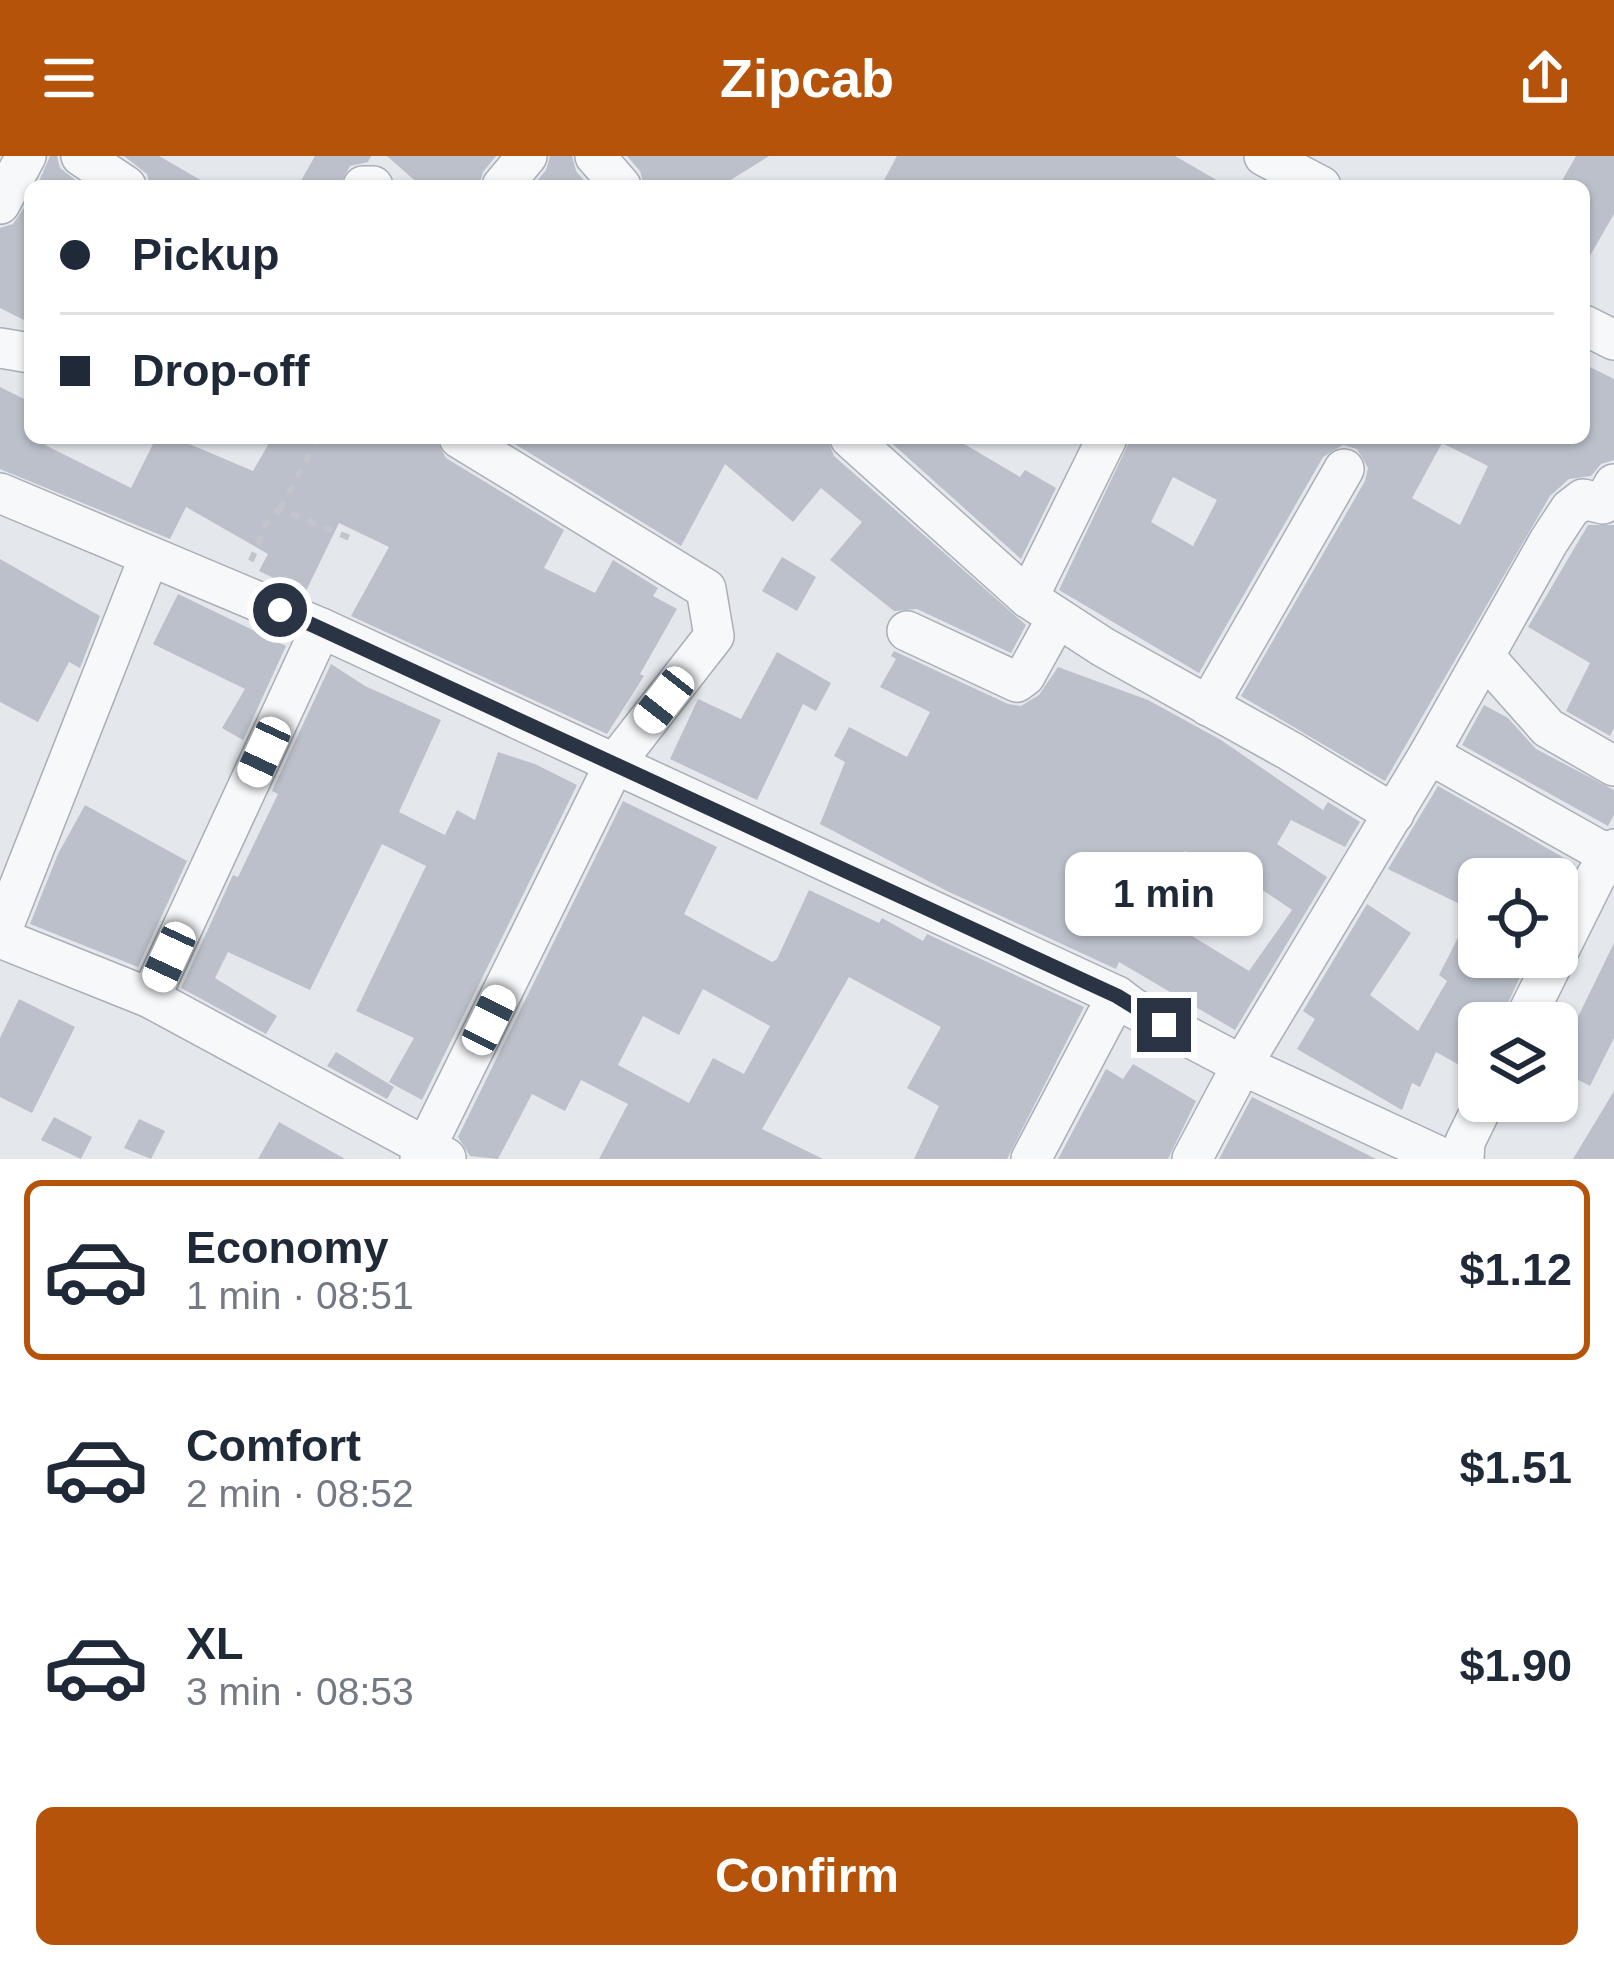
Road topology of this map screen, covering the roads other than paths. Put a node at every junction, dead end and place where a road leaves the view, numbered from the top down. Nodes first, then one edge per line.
1 (26, 156) edge
2 (81, 156) edge
3 (527, 156) edge
4 (595, 156) edge
5 (1264, 156) edge
6 (117, 180) edge
7 (507, 180) edge
8 (616, 180) edge
9 (1310, 180) edge
10 (0, 204) edge
11 (469, 444) edge
12 (857, 444) edge
13 (1105, 444) edge
14 (1344, 469) dead end
15 (1614, 484) edge
16 (0, 493) edge
17 (149, 557) junction
18 (1042, 608) junction
19 (321, 628) junction
20 (908, 632) dead end
21 (1485, 657) junction
22 (1208, 706) junction
23 (1430, 754) junction
24 (615, 764) junction
25 (1614, 766) edge
26 (1394, 814) junction
27 (1612, 853) edge
28 (0, 937) edge
29 (1117, 996) junction
30 (150, 998) junction
31 (1533, 1002) edge
32 (1242, 1065) junction
33 (1475, 1122) edge
34 (431, 1156) edge
35 (1030, 1159) edge
36 (1192, 1159) edge
37 (1444, 1159) edge
38 (1464, 1159) edge

1 - 10 street
2 - 6 street
3 - 7 street
4 - 8 street
5 - 9 street
11 - 24 street
12 - 18 street
13 - 18 street
14 - 22 street
15 - 21 street
16 - 17 street
17 - 19 street
17 - 28 street
18 - 20 street
18 - 22 street
19 - 24 street
19 - 30 street
21 - 23 street
21 - 25 street
22 - 26 street
23 - 26 street
23 - 27 street
24 - 29 street
24 - 34 street
26 - 32 street
27 - 31 street
28 - 30 street
29 - 32 street
29 - 35 street
30 - 34 street
32 - 36 street
32 - 37 street
33 - 38 street

